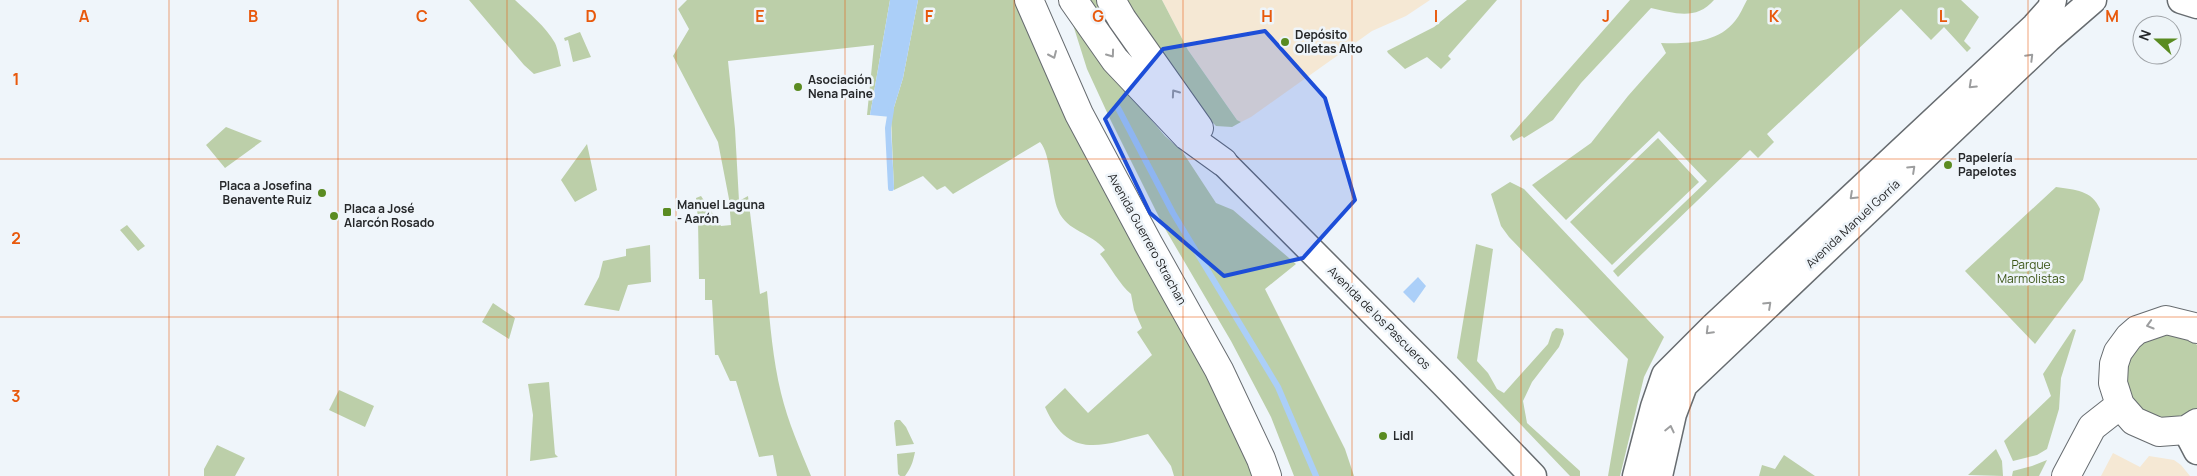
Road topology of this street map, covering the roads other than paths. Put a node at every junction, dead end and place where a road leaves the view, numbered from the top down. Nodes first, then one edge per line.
1 (1029, 0) edge
2 (1049, 0) edge
3 (1073, 0) edge
4 (1111, 0) edge
5 (2053, 0) edge
6 (2093, 0) edge
7 (2181, 0) edge
8 (2197, 5) edge
9 (1223, 162) junction
10 (2197, 329) edge
11 (2120, 405) junction
12 (2193, 435) edge
13 (1267, 476) edge
14 (1282, 476) edge
15 (1533, 476) edge
16 (1636, 476) edge
17 (1659, 476) edge
18 (2066, 476) edge

1 -> 13 main road, Avenida Guerrero Strachan
2 - 14 main road, Avenida Guerrero Strachan
3 -> 9 main road
9 -> 4 main road
5 -> 16 main road, Avenida Manuel Gorría
17 -> 6 main road, Avenida Manuel Gorría
7 - 8 main road
9 - 15 main road, Avenida de los Pascueros
10 -> 11 main road
11 - 12 main road
11 - 18 main road

